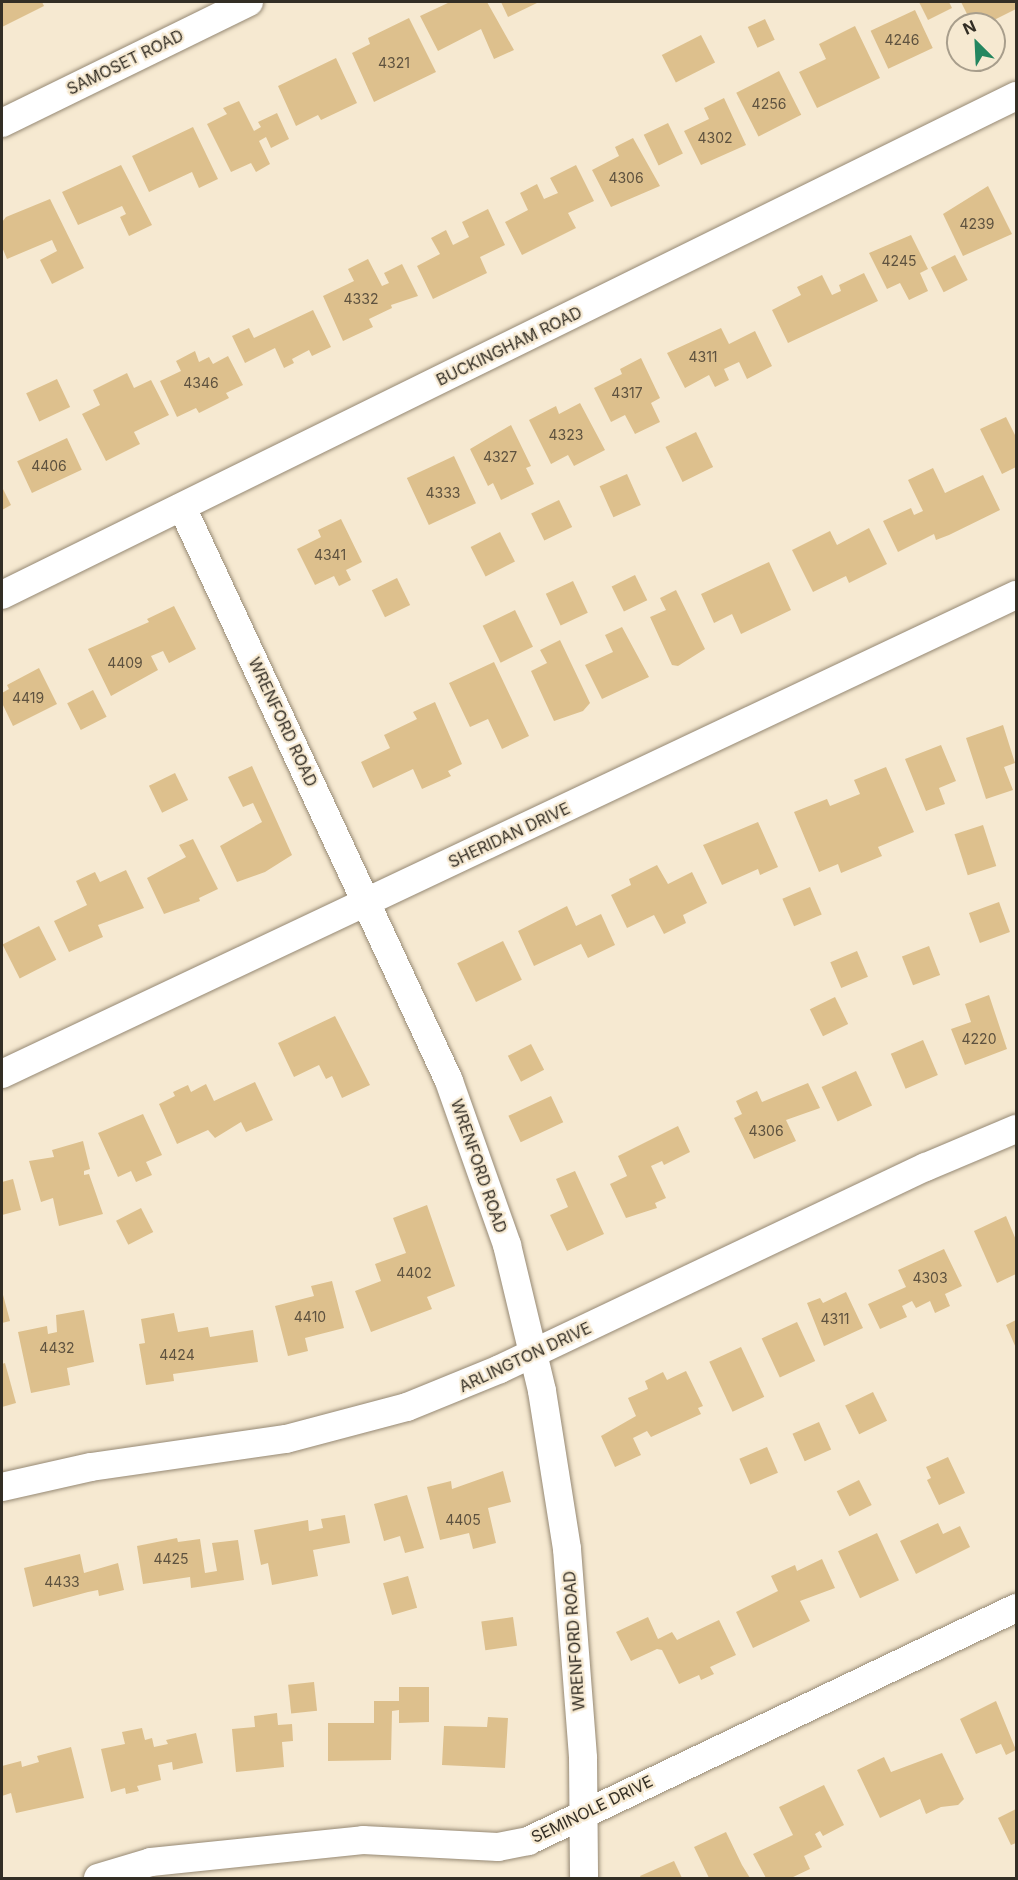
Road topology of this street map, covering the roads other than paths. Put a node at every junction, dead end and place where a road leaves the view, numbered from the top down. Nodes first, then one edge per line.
1 (249, 2) edge
2 (1017, 96) edge
3 (2, 123) edge
4 (182, 507) junction
5 (1017, 595) edge
6 (2, 596) edge
7 (368, 902) junction
8 (2, 1074) edge
9 (1017, 1129) edge
10 (534, 1354) junction
11 (2, 1487) edge
12 (1017, 1608) edge
13 (584, 1813) junction
14 (98, 1878) edge
15 (584, 1878) edge

1 - 3 street, SAMOSET ROAD
2 - 4 street, BUCKINGHAM ROAD
4 - 6 street, BUCKINGHAM ROAD
4 - 7 street, WRENFORD ROAD
5 - 7 street, SHERIDAN DRIVE
7 - 8 street, SHERIDAN DRIVE
7 - 10 street, WRENFORD ROAD
9 - 10 street, ARLINGTON DRIVE
10 - 11 street, ARLINGTON DRIVE
10 - 13 street, WRENFORD ROAD
12 - 13 street, SEMINOLE DRIVE
13 - 14 street, SEMINOLE DRIVE
13 - 15 street, WRENFORD ROAD

